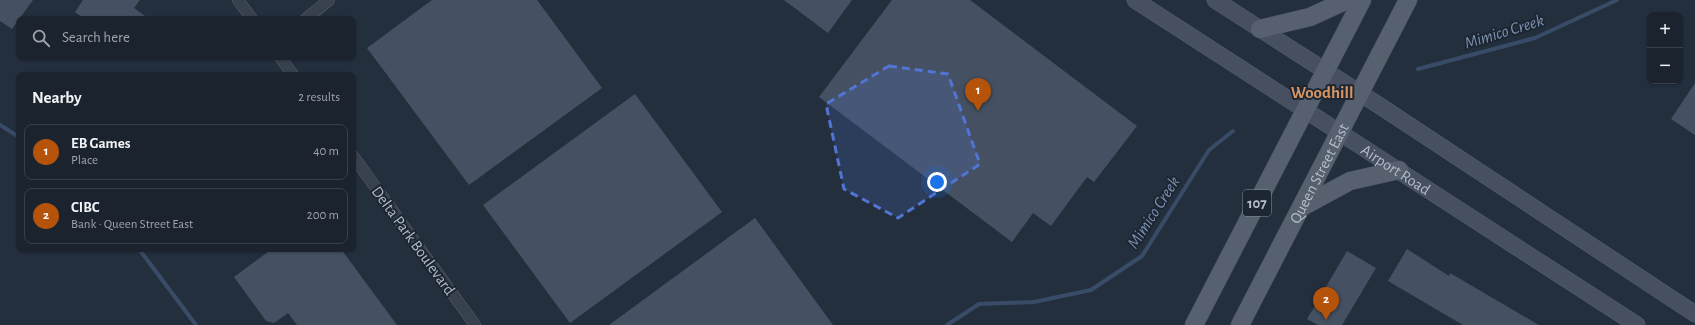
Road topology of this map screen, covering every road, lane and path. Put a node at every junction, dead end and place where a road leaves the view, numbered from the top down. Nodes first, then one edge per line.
1 (238, 0) edge
2 (329, 0) edge
3 (1135, 0) edge
4 (1215, 0) edge
5 (1347, 0) edge
6 (1362, 0) edge
7 (1408, 0) edge
8 (250, 16) edge
9 (310, 16) edge
10 (1260, 28) junction
11 (282, 60) edge
12 (1326, 71) junction
13 (291, 72) edge
14 (1360, 93) junction
15 (1306, 109) junction
16 (1340, 132) junction
17 (356, 160) edge
18 (1399, 170) junction
19 (1302, 207) junction
20 (1695, 314) edge
21 (475, 325) edge
22 (1194, 325) edge
23 (1240, 325) edge
24 (1638, 325) edge

1 - 8 street
2 - 9 street
3 - 15 main road, Airport Road
4 - 10 main road
5 - 10 main road
6 - 12 main road, 107
7 - 14 main road, Queen Street East / 107
10 - 12 main road
11 - 13 street
12 - 14 main road
12 - 15 main road, 107
14 - 16 main road, Queen Street East / 107
14 - 20 main road
15 - 16 main road, Airport Road
15 - 22 main road, 107
16 - 18 main road, Airport Road
16 - 19 main road, Queen Street East / 107
17 - 21 street, Delta Park Boulevard
18 - 19 main road
18 - 24 main road, Airport Road
19 - 23 main road, Queen Street East / 107

